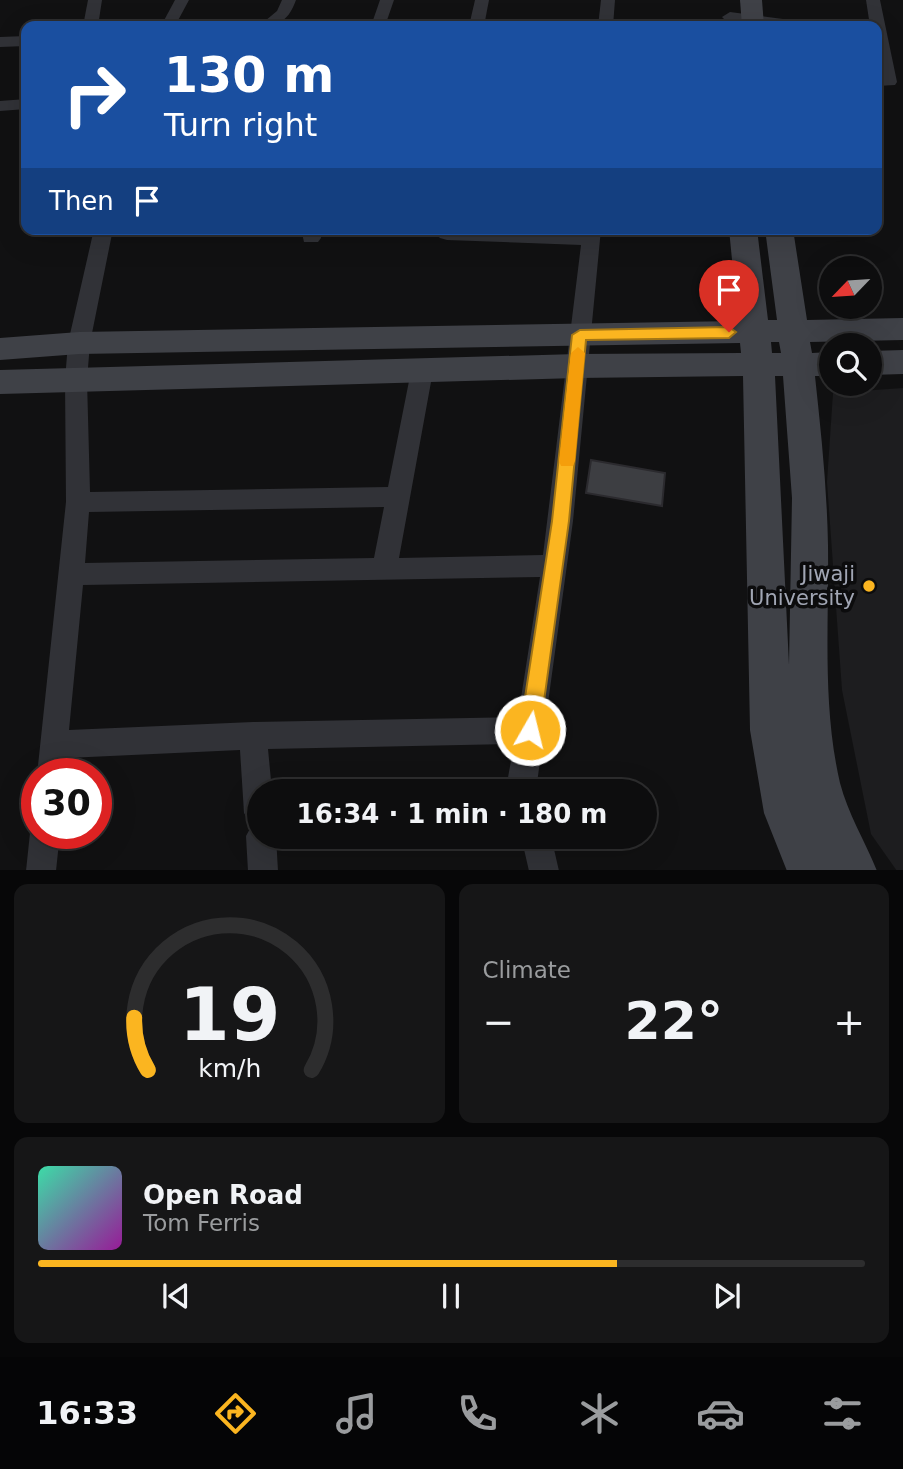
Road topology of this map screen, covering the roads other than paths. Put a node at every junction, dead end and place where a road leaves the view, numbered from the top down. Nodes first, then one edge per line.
1 (95, 0) edge
2 (183, 0) edge
3 (289, 0) edge
4 (387, 0) edge
5 (482, 0) edge
6 (608, 0) edge
7 (873, 0) edge
8 (730, 14) edge
9 (752, 15) edge
10 (93, 21) edge
11 (171, 21) edge
12 (273, 21) edge
13 (380, 21) edge
14 (478, 21) edge
15 (606, 21) edge
16 (777, 21) edge
17 (879, 21) edge
18 (883, 38) edge
19 (21, 41) edge
20 (0, 42) edge
21 (882, 81) edge
22 (21, 104) edge
23 (0, 106) edge
24 (103, 235) edge
25 (592, 235) edge
26 (744, 235) edge
27 (780, 235) edge
28 (903, 329) edge
29 (580, 335) junction
30 (79, 343) junction
31 (0, 349) edge
32 (755, 349) junction
33 (808, 354) edge
34 (903, 362) edge
35 (882, 363) edge
36 (577, 366) junction
37 (422, 370) junction
38 (76, 380) junction
39 (0, 382) edge
40 (397, 497) junction
41 (78, 502) junction
42 (552, 566) junction
43 (384, 569) junction
44 (71, 574) junction
45 (530, 730) junction
46 (253, 736) junction
47 (54, 745) junction
48 (53, 758) edge
49 (256, 779) edge
50 (523, 779) edge
51 (43, 849) edge
52 (262, 849) edge
53 (539, 849) edge
54 (41, 870) edge
55 (263, 870) edge
56 (544, 870) edge
57 (810, 870) edge
58 (855, 870) edge

1 - 10 street
2 - 11 street
3 - 12 street
4 - 13 street
5 - 14 street
6 - 15 street
7 - 17 street
8 - 9 street
9 - 16 street
18 - 21 street
19 - 20 street
22 - 23 street
24 - 30 street
25 - 29 street
26 - 32 main road
27 - 33 main road
28 - 33 main road
29 - 30 main road
29 - 32 main road
29 - 36 street
30 - 31 main road
30 - 38 street
32 - 33 main road
32 - 36 main road
32 - 57 main road
33 - 58 main road
34 - 35 main road
36 - 37 main road
36 - 42 street
37 - 38 main road
37 - 40 street
38 - 39 main road
38 - 41 street
40 - 41 street
40 - 43 street
41 - 44 street
42 - 43 street
42 - 45 street
43 - 44 street
44 - 47 street
45 - 46 street
45 - 50 street
46 - 47 street
46 - 49 street
47 - 48 street
51 - 54 street
52 - 55 street
53 - 56 street

